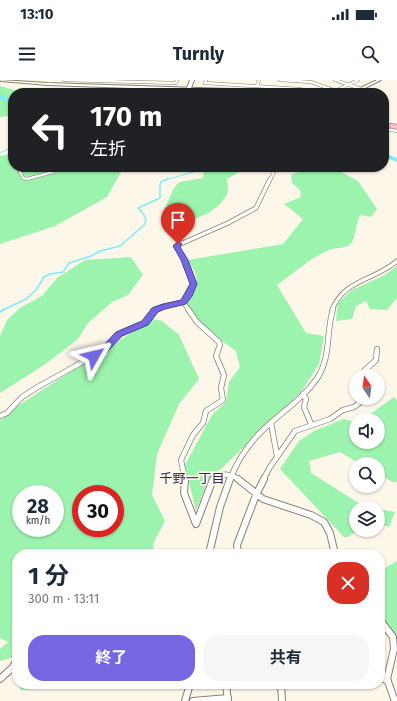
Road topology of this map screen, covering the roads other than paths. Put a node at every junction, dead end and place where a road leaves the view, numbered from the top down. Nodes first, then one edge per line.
1 (1, 80) edge
2 (64, 80) edge
3 (78, 80) edge
4 (176, 80) edge
5 (192, 80) edge
6 (206, 80) edge
7 (259, 80) edge
8 (280, 80) edge
9 (335, 80) edge
10 (358, 80) edge
11 (379, 80) edge
12 (98, 81) edge
13 (138, 81) edge
14 (312, 81) edge
15 (32, 82) edge
16 (348, 84) junction
17 (257, 86) junction
18 (136, 87) junction
19 (189, 88) joint
20 (286, 88) edge
21 (302, 88) edge
22 (329, 88) edge
23 (341, 88) edge
24 (358, 88) edge
25 (363, 88) edge
26 (20, 172) edge
27 (53, 172) edge
28 (273, 172) edge
29 (397, 261) edge
30 (183, 302) junction
31 (377, 349) dead end
32 (366, 369) edge
33 (304, 394) junction
34 (357, 405) edge
35 (0, 416) edge
36 (271, 423) junction
37 (311, 424) junction
38 (277, 456) junction
39 (231, 476) junction
40 (256, 494) junction
41 (210, 549) edge
42 (237, 549) edge
43 (334, 549) edge
44 (385, 626) edge
45 (12, 668) edge
46 (0, 679) edge
47 (385, 680) edge
48 (388, 681) junction
49 (189, 689) edge
50 (227, 689) edge
51 (281, 689) edge
52 (228, 699) edge
53 (185, 701) edge
54 (193, 701) edge
55 (282, 701) edge
56 (395, 701) edge

1 - 15 main road
2 - 3 street
3 - 12 street
4 - 13 street
5 - 19 street
6 - 17 street
7 - 17 street
8 - 14 street
9 - 16 street
10 - 16 street
11 - 25 street
12 - 13 street
13 - 18 street
14 - 21 street
14 - 22 street
15 - 18 main road
16 - 23 street
16 - 24 street
17 - 20 street
18 - 19 main road
26 - 27 street
28 - 30 street
29 - 33 street
30 - 35 street
30 - 39 street
31 - 32 street
33 - 36 street
33 - 37 street
34 - 37 street
36 - 38 street
36 - 39 street
37 - 38 street
38 - 40 street
39 - 40 street
39 - 41 street
40 - 42 street
40 - 43 street
44 - 48 street
45 - 46 street
47 - 48 street
48 - 56 street
49 - 53 street
50 - 52 street
51 - 55 street
52 - 54 street

